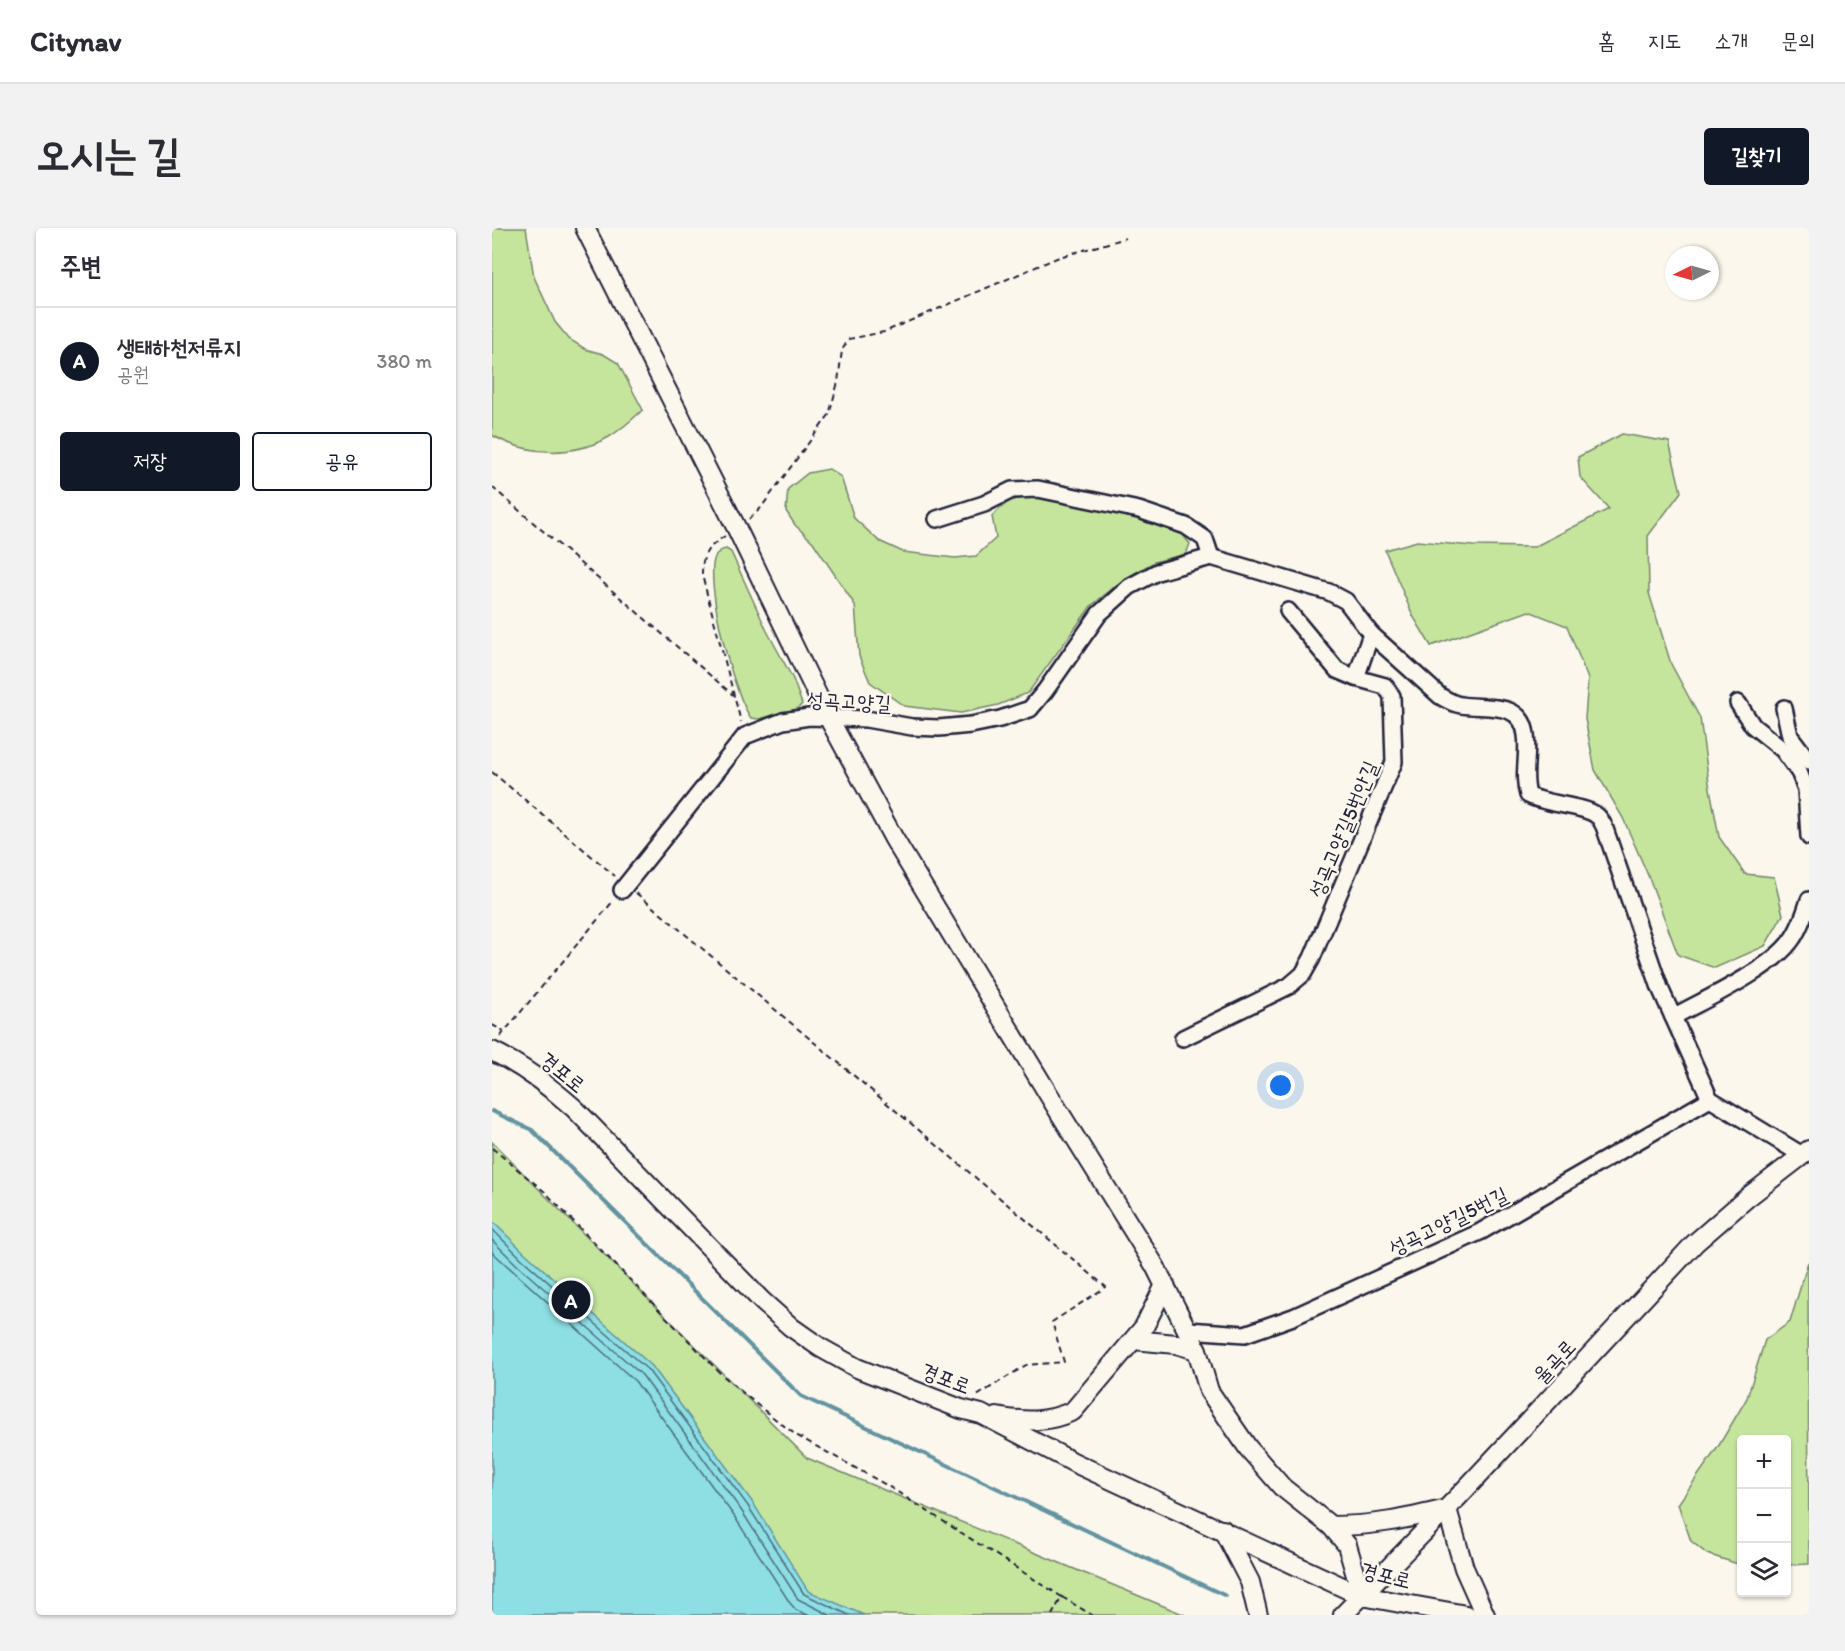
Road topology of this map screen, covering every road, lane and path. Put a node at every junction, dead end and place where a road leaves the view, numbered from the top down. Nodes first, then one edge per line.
1 (585, 228) edge
2 (1126, 238) dead end
3 (492, 487) edge
4 (937, 519) dead end
5 (737, 529) junction
6 (1211, 557) junction
7 (1288, 611) dead end
8 (1371, 634) junction
9 (1356, 678) junction
10 (734, 696) junction
11 (1738, 703) dead end
12 (1784, 708) dead end
13 (828, 717) junction
14 (744, 736) junction
15 (1809, 761) edge
16 (492, 772) edge
17 (1808, 803) edge
18 (1809, 837) edge
19 (624, 888) junction
20 (1809, 900) edge
21 (1674, 1017) junction
22 (492, 1025) edge
23 (504, 1031) junction
24 (1183, 1038) dead end
25 (492, 1040) edge
26 (492, 1051) edge
27 (1710, 1099) junction
28 (492, 1148) edge
29 (1806, 1152) edge
30 (1165, 1285) junction
31 (1188, 1330) junction
32 (1134, 1340) junction
33 (1197, 1350) junction
34 (961, 1409) junction
35 (981, 1414) junction
36 (1447, 1509) junction
37 (1331, 1526) junction
38 (1223, 1530) junction
39 (1362, 1596) junction
40 (1062, 1597) junction
41 (1052, 1615) edge
42 (1092, 1615) edge
43 (1258, 1615) edge
44 (1343, 1615) edge
45 (1466, 1615) edge
46 (1485, 1615) edge

1 - 5 street
2 - 5 path
3 - 10 path
4 - 6 street
5 - 10 path
5 - 13 street
6 - 8 street
6 - 13 street, 성곡고양길
7 - 9 street, 성곡고양길5번안길
8 - 9 street
8 - 21 street
9 - 24 street, 성곡고양길5번안길
10 - 14 path
11 - 17 street
12 - 15 street
13 - 14 street, 성곡고양길
13 - 30 street
14 - 19 street
16 - 19 path
17 - 18 street
19 - 23 path
19 - 34 path
20 - 21 street
21 - 27 street
22 - 23 path
23 - 25 path
26 - 34 street, 경포로
27 - 29 street
27 - 31 street, 성곡고양길5번길
28 - 40 path
29 - 36 street, 율곡로
30 - 31 street
30 - 32 street
31 - 33 street
32 - 33 street
32 - 35 street
33 - 37 street
34 - 35 street, 경포로
35 - 38 street, 경포로
36 - 37 street
36 - 39 street, 율곡로
36 - 46 street
37 - 39 street
38 - 39 street, 경포로
38 - 43 street
39 - 44 street, 율곡로
39 - 45 street, 경포로
40 - 41 path
40 - 42 path

